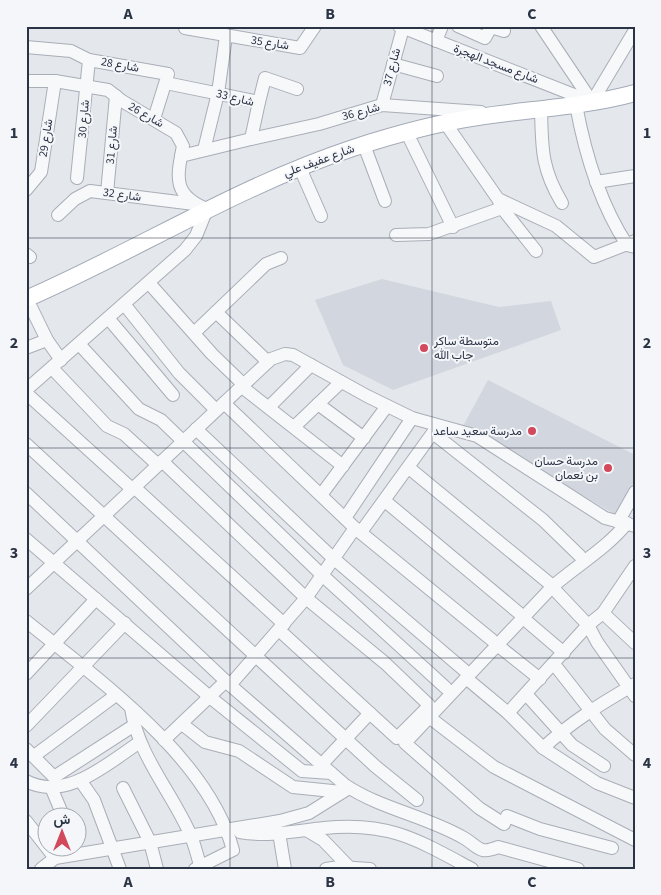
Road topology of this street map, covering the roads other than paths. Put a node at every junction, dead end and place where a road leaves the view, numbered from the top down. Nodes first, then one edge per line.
1 (316, 26) edge
2 (442, 26) edge
3 (458, 26) edge
4 (542, 26) edge
5 (185, 28) dead end
6 (405, 28) edge
7 (635, 30) edge
8 (504, 31) dead end
9 (226, 36) junction
10 (436, 41) junction
11 (630, 44) edge
12 (26, 47) edge
13 (89, 60) junction
14 (393, 64) junction
15 (437, 76) dead end
16 (26, 82) edge
17 (55, 82) junction
18 (166, 83) junction
19 (87, 87) junction
20 (297, 89) dead end
21 (635, 93) edge
22 (218, 94) junction
23 (116, 96) junction
24 (259, 102) junction
25 (584, 103) junction
26 (382, 105) junction
27 (541, 109) junction
28 (504, 113) junction
29 (154, 119) junction
30 (446, 124) junction
31 (408, 133) junction
32 (251, 139) junction
33 (364, 145) junction
34 (204, 150) junction
35 (181, 156) junction
36 (300, 168) junction
37 (635, 176) edge
38 (77, 178) dead end
39 (596, 182) junction
40 (26, 190) edge
41 (107, 193) junction
42 (385, 201) dead end
43 (500, 203) junction
44 (562, 203) dead end
45 (201, 207) junction
46 (58, 215) dead end
47 (321, 216) dead end
48 (453, 227) junction
49 (396, 235) dead end
50 (632, 244) edge
51 (536, 250) dead end
52 (281, 258) dead end
53 (149, 283) junction
54 (27, 299) edge
55 (124, 304) junction
56 (216, 312) junction
57 (108, 318) junction
58 (194, 332) junction
59 (47, 340) junction
60 (79, 344) junction
61 (26, 348) edge
62 (268, 362) junction
63 (57, 364) junction
64 (311, 366) junction
65 (341, 382) junction
66 (243, 386) junction
67 (26, 391) edge
68 (173, 395) dead end
69 (318, 404) junction
70 (387, 406) junction
71 (220, 407) junction
72 (268, 407) junction
73 (412, 418) junction
74 (294, 427) junction
75 (196, 429) junction
76 (435, 430) junction
77 (364, 438) junction
78 (183, 442) junction
79 (26, 444) edge
80 (160, 463) junction
81 (343, 466) junction
82 (408, 468) junction
83 (133, 488) junction
84 (635, 492) edge
85 (26, 493) edge
86 (321, 495) junction
87 (385, 500) junction
88 (104, 515) junction
89 (346, 518) junction
90 (625, 526) edge
91 (358, 530) junction
92 (26, 539) edge
93 (77, 541) junction
94 (580, 556) junction
95 (333, 558) junction
96 (54, 563) junction
97 (635, 566) edge
98 (322, 575) junction
99 (551, 585) junction
100 (26, 589) edge
101 (306, 598) junction
102 (96, 599) junction
103 (603, 613) junction
104 (521, 616) junction
105 (26, 621) edge
106 (125, 623) junction
107 (588, 625) junction
108 (281, 627) junction
109 (494, 642) junction
110 (635, 643) edge
111 (55, 644) junction
112 (256, 654) junction
113 (564, 654) junction
114 (554, 664) junction
115 (82, 667) junction
116 (26, 674) edge
117 (464, 674) junction
118 (540, 679) junction
119 (228, 683) junction
120 (446, 688) junction
121 (633, 689) edge
122 (526, 694) junction
123 (116, 695) junction
124 (211, 698) junction
125 (131, 708) junction
126 (591, 710) junction
127 (429, 711) junction
128 (370, 713) junction
129 (508, 713) junction
130 (182, 724) junction
131 (26, 726) edge
132 (134, 726) junction
133 (559, 733) junction
134 (346, 739) junction
135 (164, 740) junction
136 (140, 742) junction
137 (543, 748) junction
138 (30, 752) edge
139 (635, 755) edge
140 (604, 766) dead end
141 (326, 769) junction
142 (80, 780) junction
143 (26, 781) edge
144 (51, 787) junction
145 (123, 788) dead end
146 (346, 790) junction
147 (635, 798) edge
148 (417, 800) dead end
149 (60, 808) edge
150 (26, 821) edge
151 (228, 830) junction
152 (308, 831) junction
153 (279, 833) junction
154 (38, 836) edge
155 (190, 836) junction
156 (635, 840) edge
157 (150, 842) junction
158 (113, 848) junction
159 (612, 848) dead end
160 (88, 849) edge
161 (55, 858) edge
162 (199, 868) edge
163 (338, 868) edge
164 (41, 869) edge
165 (120, 869) edge
166 (157, 869) edge
167 (285, 869) edge
168 (370, 869) edge
169 (472, 869) edge
170 (578, 869) edge

1 - 9 street, شارع 35
2 - 10 street
3 - 8 street
4 - 25 street
5 - 9 street, شارع 35
6 - 10 street, شارع مسجد الهجرة
6 - 14 street, شارع 37
7 - 11 street
9 - 22 street
10 - 25 street, شارع مسجد الهجرة
11 - 25 street
12 - 13 street, شارع 28
13 - 18 street, شارع 28
13 - 19 street, شارع 30
14 - 15 street
14 - 26 street, شارع 37
16 - 17 street, شارع 26
17 - 19 street, شارع 26
17 - 40 street, شارع 29
18 - 22 street, شارع 33
18 - 29 street
19 - 23 street, شارع 26
19 - 38 street, شارع 30
20 - 24 street
21 - 25 main road, شارع عفيف علي
22 - 24 street, شارع 33
22 - 34 street
23 - 29 street, شارع 26
23 - 41 street, شارع 31
24 - 32 street, شارع 33
25 - 27 main road, شارع عفيف علي
25 - 39 street
26 - 28 street, شارع 36
26 - 32 street, شارع 36
27 - 28 main road, شارع عفيف علي
27 - 44 street
28 - 30 main road, شارع عفيف علي
29 - 35 street, شارع 26
30 - 31 main road, شارع عفيف علي
30 - 43 street
31 - 33 main road, شارع عفيف علي
31 - 48 street
32 - 34 street
33 - 36 main road, شارع عفيف علي
33 - 42 street
34 - 35 street
35 - 45 street, شارع 26
36 - 45 main road, شارع عفيف علي
36 - 47 street
37 - 39 street
39 - 50 street
41 - 45 street, شارع 32
41 - 46 street, شارع 32
43 - 48 street
43 - 50 street
43 - 51 street
45 - 53 street
45 - 54 main road, شارع عفيف علي
48 - 49 street
52 - 56 street
53 - 55 street
53 - 58 street
54 - 59 street
55 - 57 street
55 - 71 street
56 - 58 street
56 - 62 street
57 - 60 street
57 - 68 street
58 - 66 street
59 - 61 street
59 - 63 street
60 - 63 street
60 - 78 street
62 - 64 street
62 - 66 street
63 - 67 street
63 - 80 street
64 - 65 street
64 - 72 street
65 - 69 street
65 - 70 street
66 - 71 street
66 - 72 street
67 - 83 street
69 - 74 street
69 - 77 street
70 - 73 street
70 - 77 street
71 - 75 street
71 - 86 street
72 - 74 street
73 - 76 street
73 - 89 street
74 - 81 street
75 - 78 street
75 - 95 street
76 - 82 street
76 - 90 street
76 - 94 street
77 - 81 street
78 - 80 street
78 - 98 street
79 - 88 street
80 - 83 street
80 - 101 street
81 - 86 street
82 - 87 street
82 - 99 street
83 - 88 street
83 - 108 street
84 - 90 street
85 - 93 street
86 - 89 street
87 - 91 street
87 - 104 street
88 - 93 street
88 - 112 street
89 - 91 street
90 - 94 street
90 - 99 street
91 - 95 street
91 - 109 street
92 - 96 street
93 - 96 street
93 - 119 street
94 - 99 street
95 - 98 street
95 - 117 street
96 - 100 street
96 - 102 street
97 - 103 street
98 - 101 street
98 - 120 street
99 - 104 street
99 - 107 street
101 - 108 street
101 - 127 street
102 - 106 street
102 - 111 street
103 - 107 street
103 - 110 street
104 - 109 street
104 - 113 street
105 - 111 street
106 - 115 street
106 - 124 street
107 - 113 street
107 - 121 street
108 - 112 street
108 - 128 street
109 - 117 street
109 - 118 street
111 - 115 street
111 - 116 street
112 - 119 street
112 - 134 street
113 - 114 street
114 - 118 street
114 - 126 street
115 - 123 street
115 - 131 street
117 - 120 street
117 - 127 street
117 - 129 street
118 - 122 street
119 - 124 street
119 - 141 street
120 - 127 street
121 - 126 street
122 - 129 street
122 - 133 street
123 - 125 street
123 - 138 street
124 - 130 street
124 - 141 street
125 - 132 street
125 - 135 street
126 - 133 street
126 - 139 street
127 - 128 street
127 - 156 street
127 - 159 street
128 - 134 street
129 - 137 street
130 - 135 street
130 - 146 street
132 - 136 street
132 - 138 street
133 - 137 street
133 - 140 street
134 - 141 street
134 - 148 street
135 - 151 street
136 - 142 street
136 - 155 street
137 - 147 street
141 - 146 street
142 - 144 street
142 - 158 street
143 - 144 street
144 - 149 street
145 - 157 street
146 - 151 street
146 - 170 street
150 - 154 street
151 - 153 street
151 - 155 street
151 - 162 street
152 - 153 street
152 - 163 street
152 - 169 street
153 - 167 street
155 - 157 street
155 - 162 street
157 - 158 street
157 - 166 street
158 - 160 street
158 - 165 street
161 - 164 street
163 - 168 street

